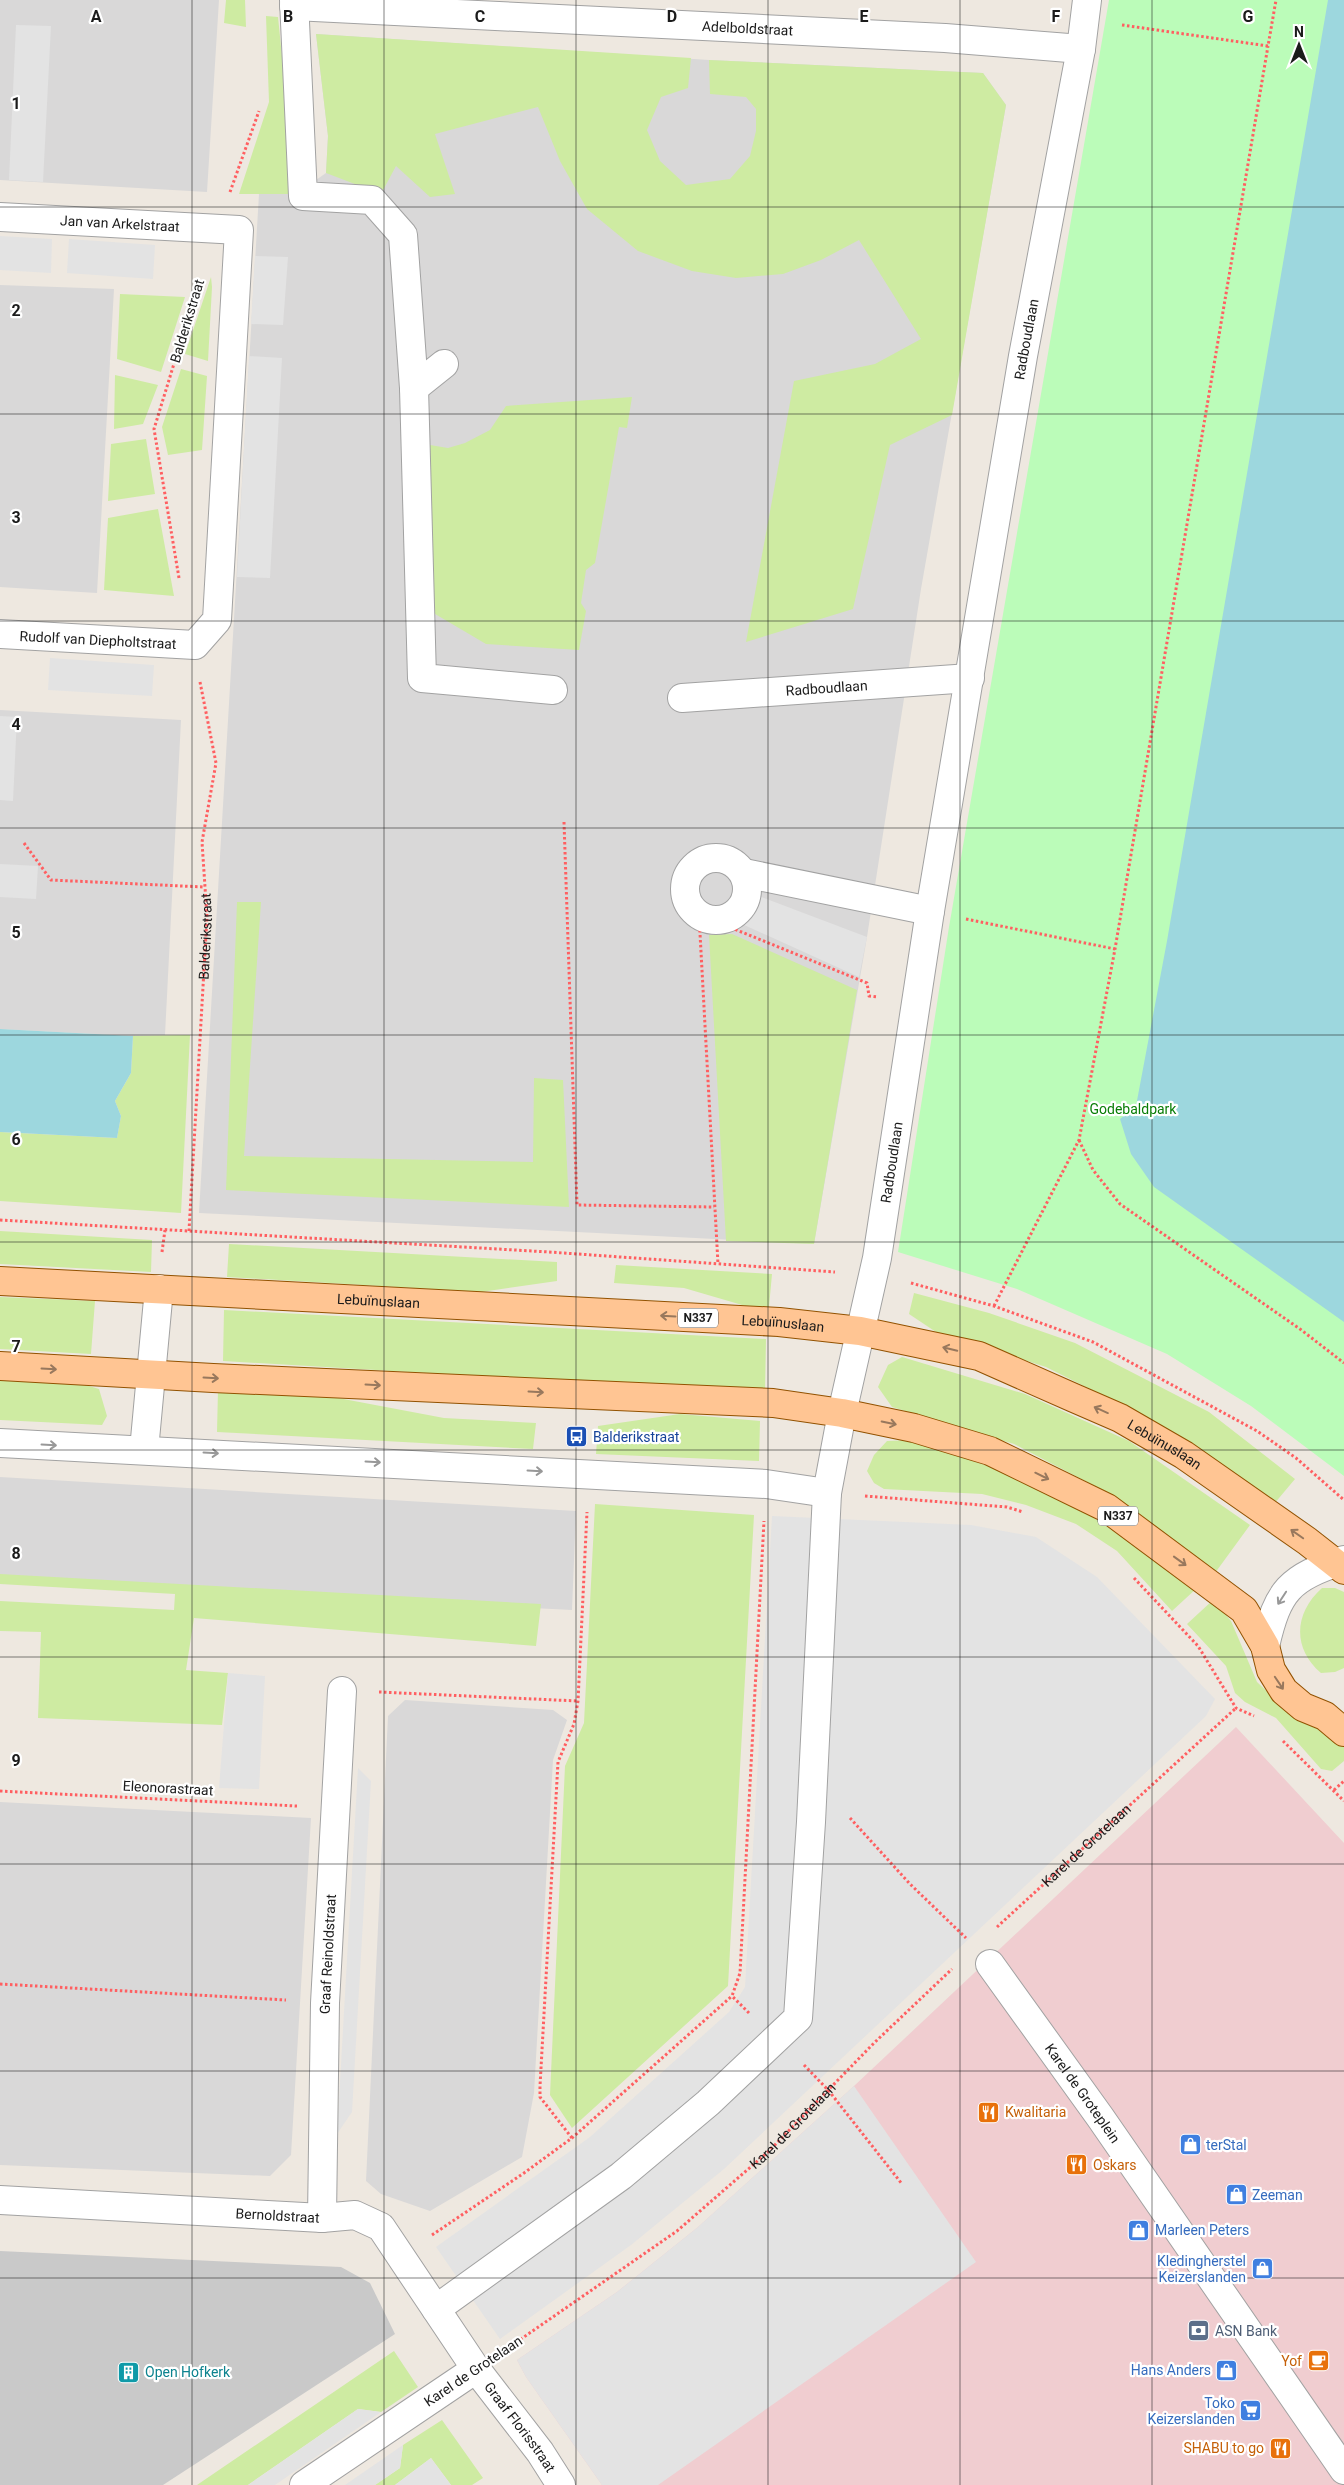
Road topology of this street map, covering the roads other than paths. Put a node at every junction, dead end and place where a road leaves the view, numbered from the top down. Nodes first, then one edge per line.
1 (294, 3) edge
2 (1086, 10) edge
3 (1081, 48) junction
4 (0, 217) edge
5 (444, 364) dead end
6 (414, 388) junction
7 (0, 634) edge
8 (195, 645) joint
9 (970, 678) junction
10 (553, 690) dead end
11 (682, 698) dead end
12 (744, 873) junction
13 (930, 911) junction
14 (0, 1281) edge
15 (159, 1289) junction
16 (860, 1331) junction
17 (0, 1366) edge
18 (151, 1375) junction
19 (842, 1413) junction
20 (0, 1443) edge
21 (144, 1450) junction
22 (827, 1493) junction
23 (1341, 1565) edge
24 (1265, 1646) junction
25 (342, 1691) road end
26 (1338, 1720) edge
27 (983, 1955) road end
28 (0, 2200) edge
29 (322, 2218) junction
30 (436, 2308) junction
31 (476, 2369) junction
32 (1344, 2470) edge
33 (304, 2485) edge
34 (561, 2485) edge

1 - 3 street, Adelboldstraat
1 - 6 street
2 - 3 street, Radboudlaan
3 - 9 street, Radboudlaan
4 - 8 street, Jan van Arkelstraat
5 - 6 street
6 - 10 street
7 - 8 street, Rudolf van Diepholtstraat
9 - 11 street, Radboudlaan
9 - 13 street, Radboudlaan
12 - 12 street
12 - 13 street
13 - 16 street, Radboudlaan
14 - 15 main road, Lebuïnuslaan / N337
16 -> 15 main road, Lebuïnuslaan / N337
15 - 18 street
16 - 19 street, Radboudlaan
23 -> 16 main road, Lebuïnuslaan / N337
17 -> 18 main road, N337
18 -> 19 main road, N337
18 - 21 street
19 - 22 street
19 -> 24 main road, N337
20 -> 21 street
21 -> 22 street
22 - 30 street
23 -> 24 street
24 -> 26 main road, N337
25 - 29 street, Graaf Reinoldstraat
27 - 32 street, Karel de Groteplein
28 - 29 street, Bernoldstraat
29 - 30 street, Bernoldstraat
30 - 31 street, Bernoldstraat
31 - 33 street, Karel de Grotelaan
31 - 34 street, Graaf Florisstraat

